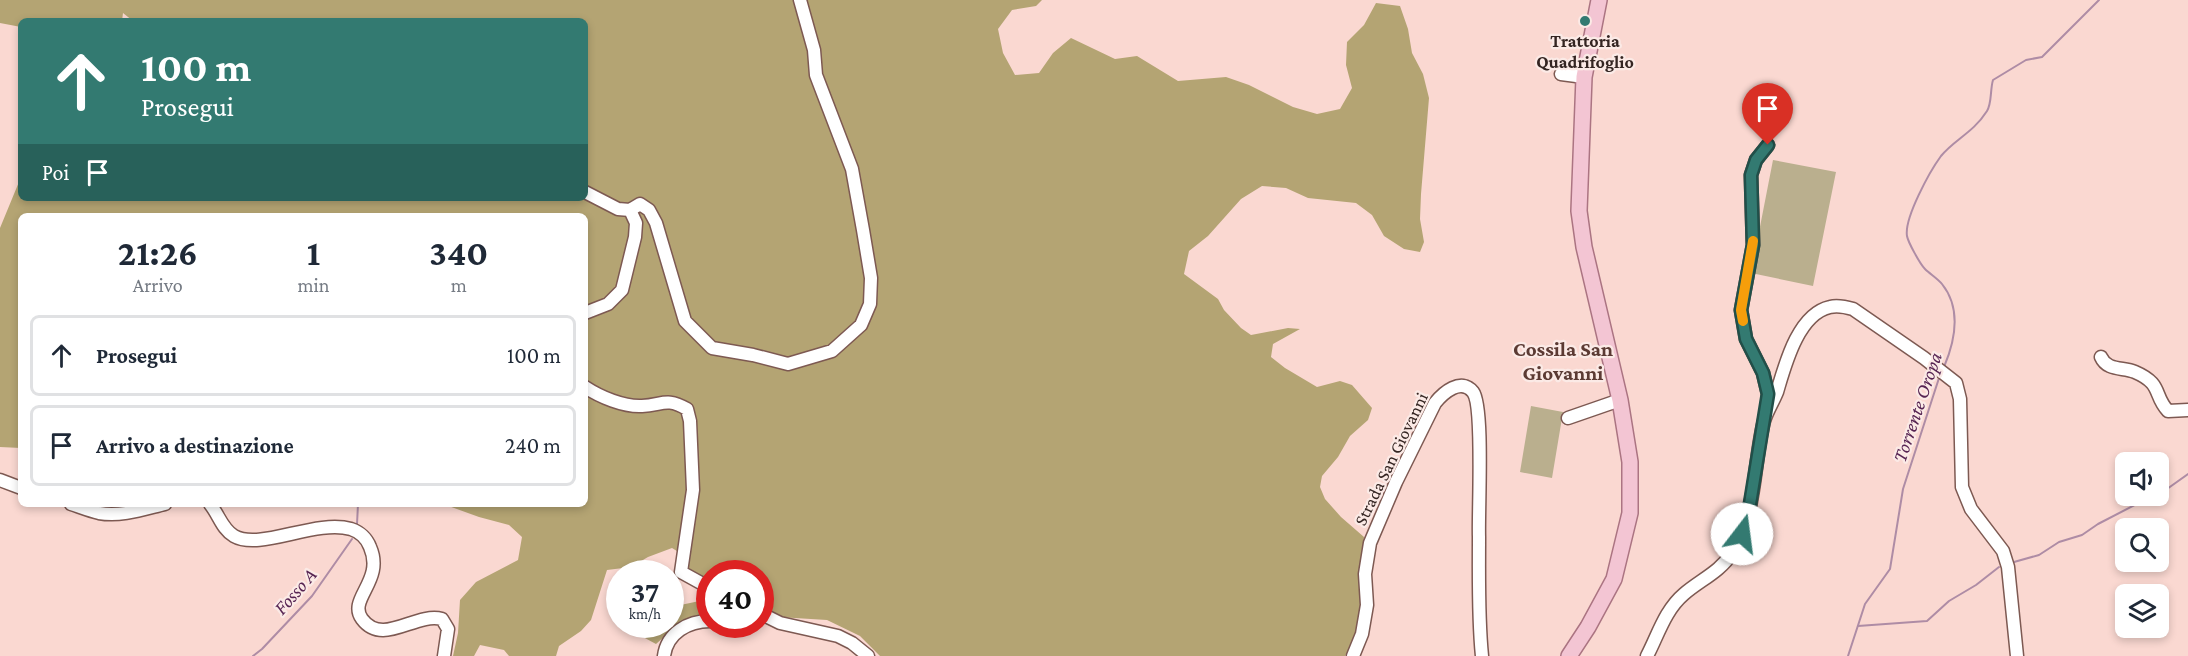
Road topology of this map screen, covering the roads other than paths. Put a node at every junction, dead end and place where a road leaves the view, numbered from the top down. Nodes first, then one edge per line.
1 (800, 0) edge
2 (1602, 2) edge
3 (1561, 74) dead end
4 (1584, 77) junction
5 (1768, 145) dead end
6 (588, 194) edge
7 (630, 210) junction
8 (588, 312) edge
9 (2101, 357) dead end
10 (588, 389) edge
11 (1620, 400) junction
12 (2188, 410) edge
13 (1568, 417) dead end
14 (1765, 419) junction
15 (0, 480) edge
16 (18, 487) edge
17 (80, 507) edge
18 (153, 507) edge
19 (212, 507) edge
20 (696, 580) edge
21 (774, 620) edge
22 (774, 622) edge
23 (780, 623) junction
24 (696, 624) edge
25 (444, 656) edge
26 (664, 656) edge
27 (868, 656) edge
28 (1353, 656) edge
29 (1482, 656) edge
30 (1569, 656) edge
31 (1647, 656) edge
32 (2017, 656) edge

1 - 7 street
2 - 4 main road
3 - 4 street
4 - 11 main road
5 - 14 street
6 - 7 street
7 - 8 street
9 - 12 street
10 - 20 street
11 - 13 street
11 - 30 main road
14 - 31 street
14 - 32 street
15 - 16 street
17 - 18 street
19 - 25 street
21 - 23 street
22 - 23 street
23 - 27 street
24 - 26 street
28 - 29 street, Strada San Giovanni

